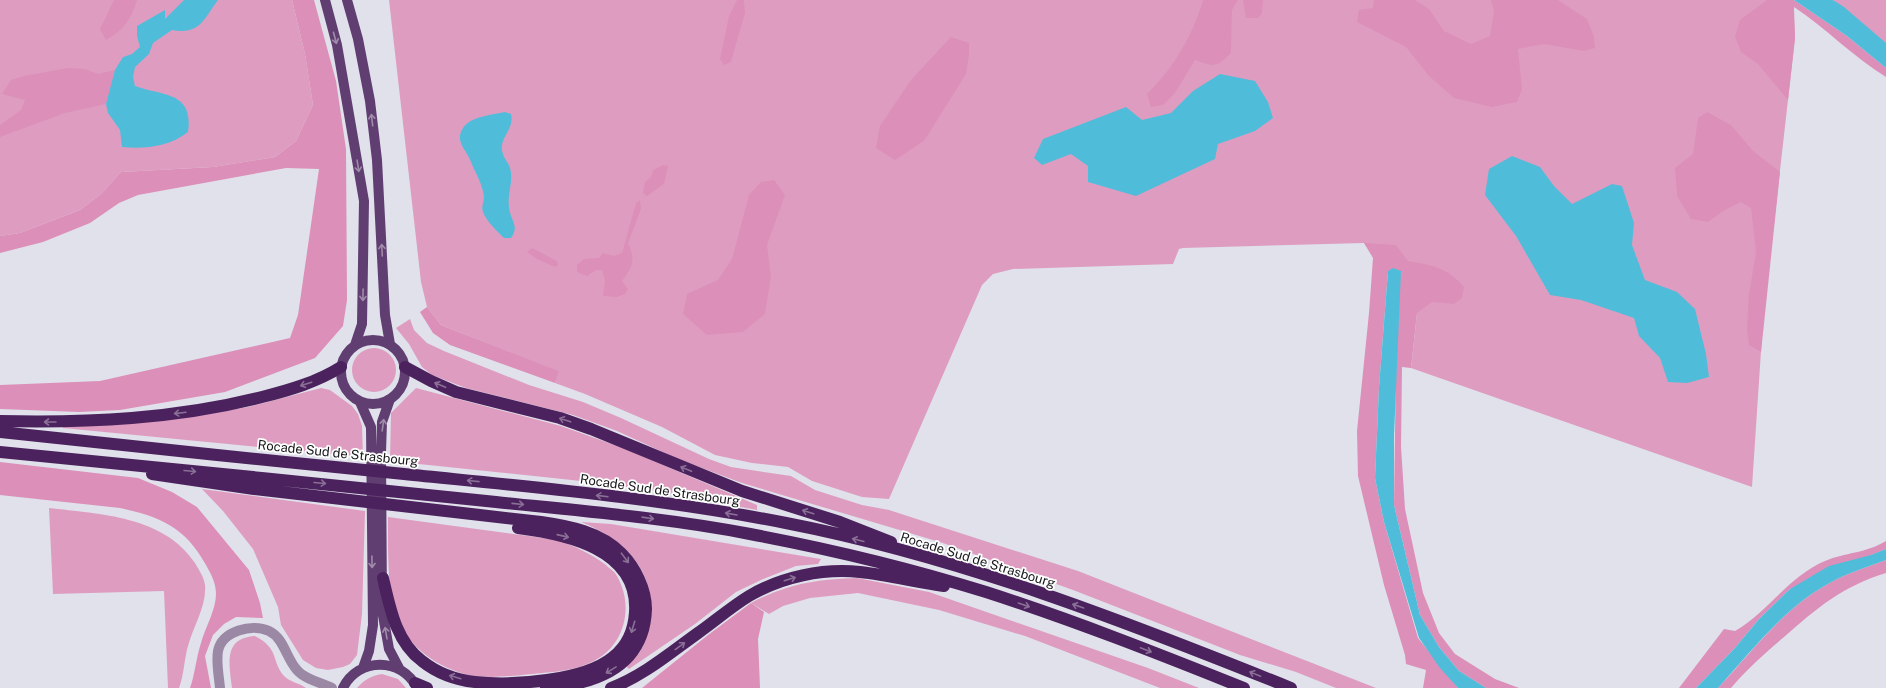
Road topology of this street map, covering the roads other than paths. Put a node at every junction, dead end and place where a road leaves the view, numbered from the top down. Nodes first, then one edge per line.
1 (325, 0) edge
2 (347, 0) edge
3 (390, 344) junction
4 (355, 345) junction
5 (341, 367) junction
6 (405, 367) junction
7 (390, 399) junction
8 (360, 402) junction
9 (0, 421) edge
10 (0, 432) edge
11 (0, 452) edge
12 (96, 462) junction
13 (397, 505) junction
14 (937, 559) junction
15 (382, 578) junction
16 (987, 593) junction
17 (363, 668) junction
18 (399, 668) junction
19 (416, 686) edge
20 (220, 688) edge
21 (332, 688) edge
22 (343, 688) edge
23 (427, 688) edge
24 (546, 688) edge
25 (611, 688) edge
26 (1244, 688) edge
27 (1291, 688) edge

1 -> 4 main road
3 -> 2 main road
3 - 4 main road
3 - 6 main road
4 - 5 main road
5 - 8 main road
5 -> 9 highway
6 - 7 main road
14 -> 6 highway
7 - 8 main road
15 -> 7 main road
8 -> 17 main road
14 -> 10 highway, Rocade Sud de Strasbourg
11 - 12 highway
12 - 13 highway
12 -> 16 highway
13 -> 15 highway
13 -> 24 highway
27 -> 14 highway, Rocade Sud de Strasbourg
18 -> 15 main road
25 -> 16 highway
16 -> 26 highway
17 - 18 main road
17 - 22 main road
18 - 19 main road
19 - 23 highway
20 - 21 street

